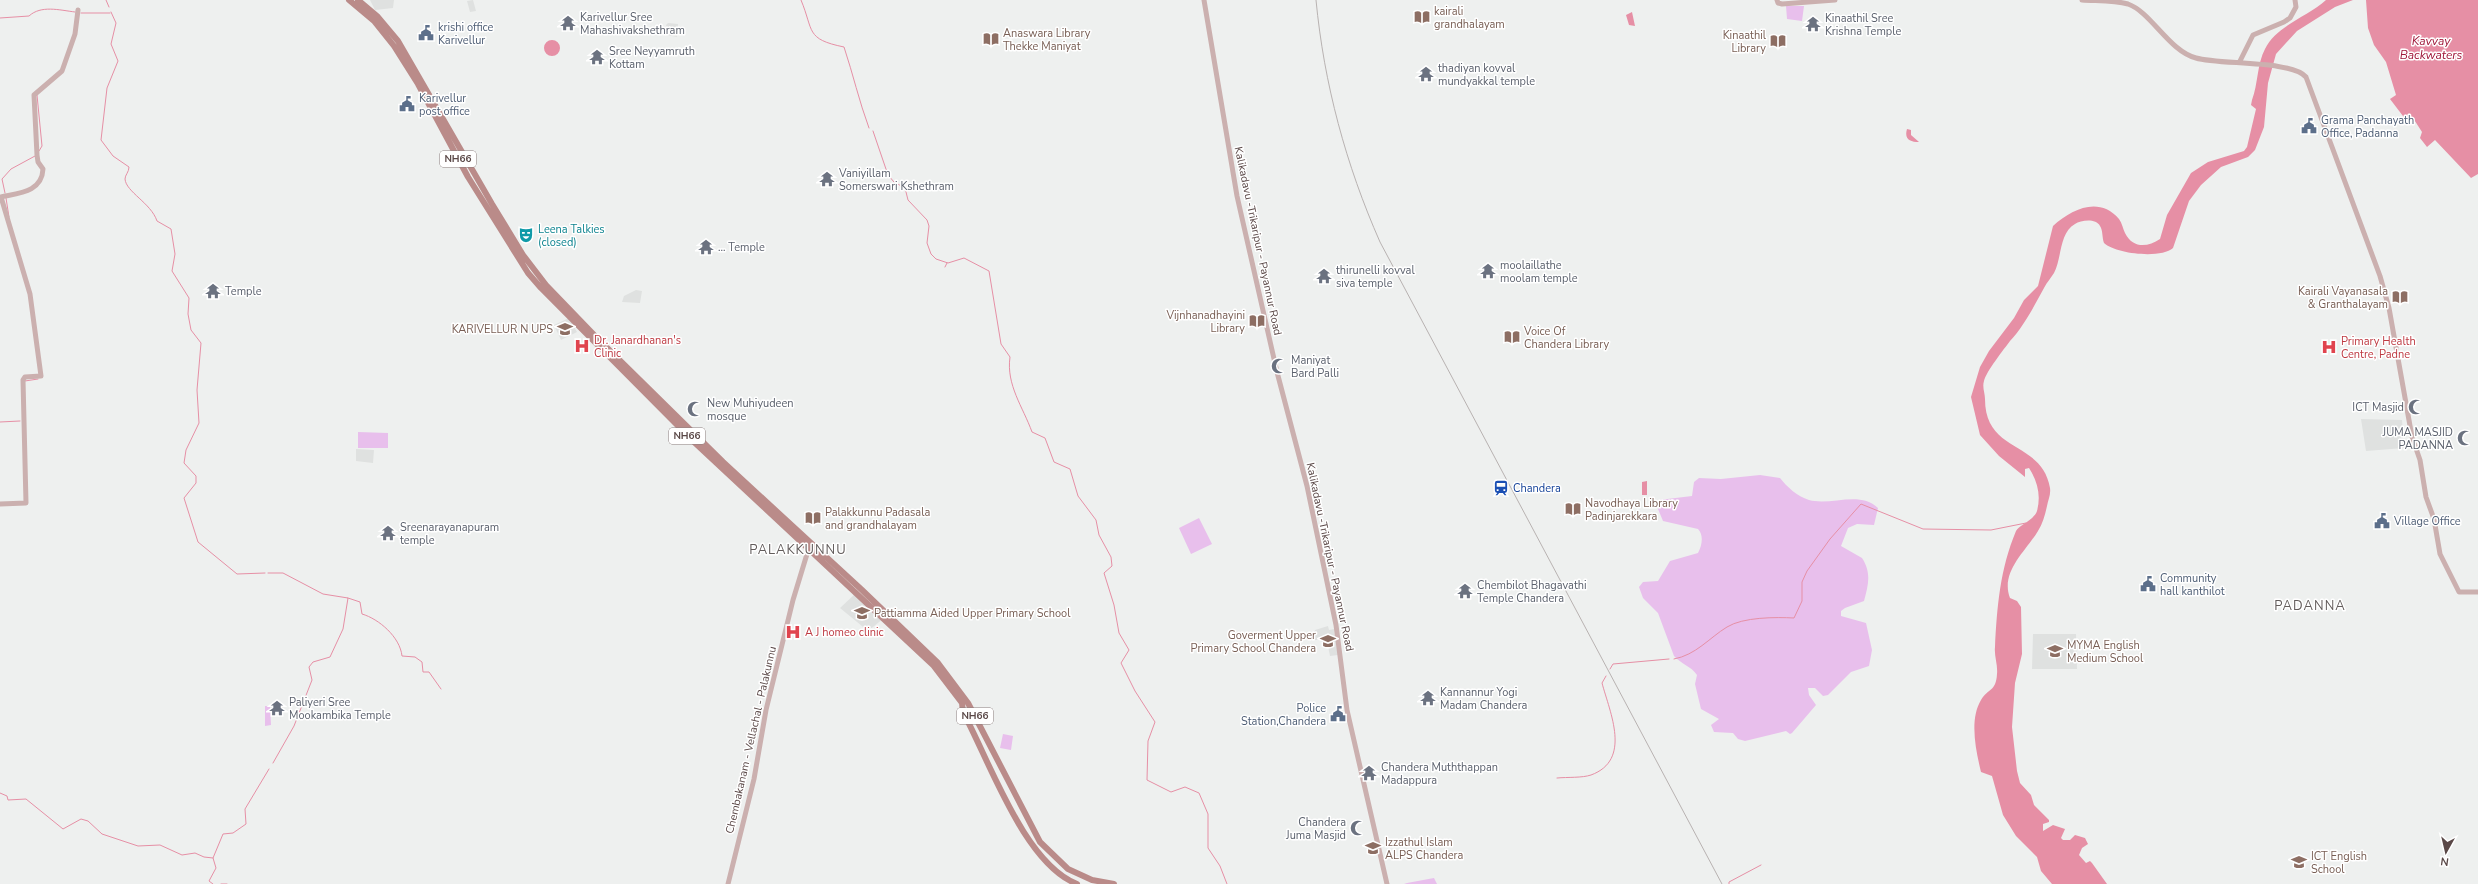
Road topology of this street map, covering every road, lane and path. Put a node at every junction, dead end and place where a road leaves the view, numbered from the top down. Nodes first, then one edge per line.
1 (349, 0) edge
2 (1204, 0) edge
3 (1777, 0) edge
4 (1835, 0) edge
5 (2082, 0) edge
6 (2295, 0) edge
7 (359, 3) edge
8 (78, 10) dead end
9 (2240, 61) junction
10 (564, 307) junction
11 (1, 504) edge
12 (817, 552) junction
13 (807, 554) dead end
14 (2478, 592) edge
15 (728, 884) edge
16 (1077, 884) edge
17 (1114, 884) edge
18 (1387, 884) edge

1 - 7 highway, NH66
2 - 18 main road, Kalikadavu -Trikaripur - Payannur Road
3 - 4 main road
5 - 9 main road
6 - 9 main road
7 - 10 highway, NH66
7 - 10 highway, NH66
8 - 11 main road
9 - 14 main road
10 - 12 highway, NH66
12 - 16 highway, NH66
12 - 17 highway, NH66
13 - 15 main road, Chembakanam - Vellachal - Palakunnu

